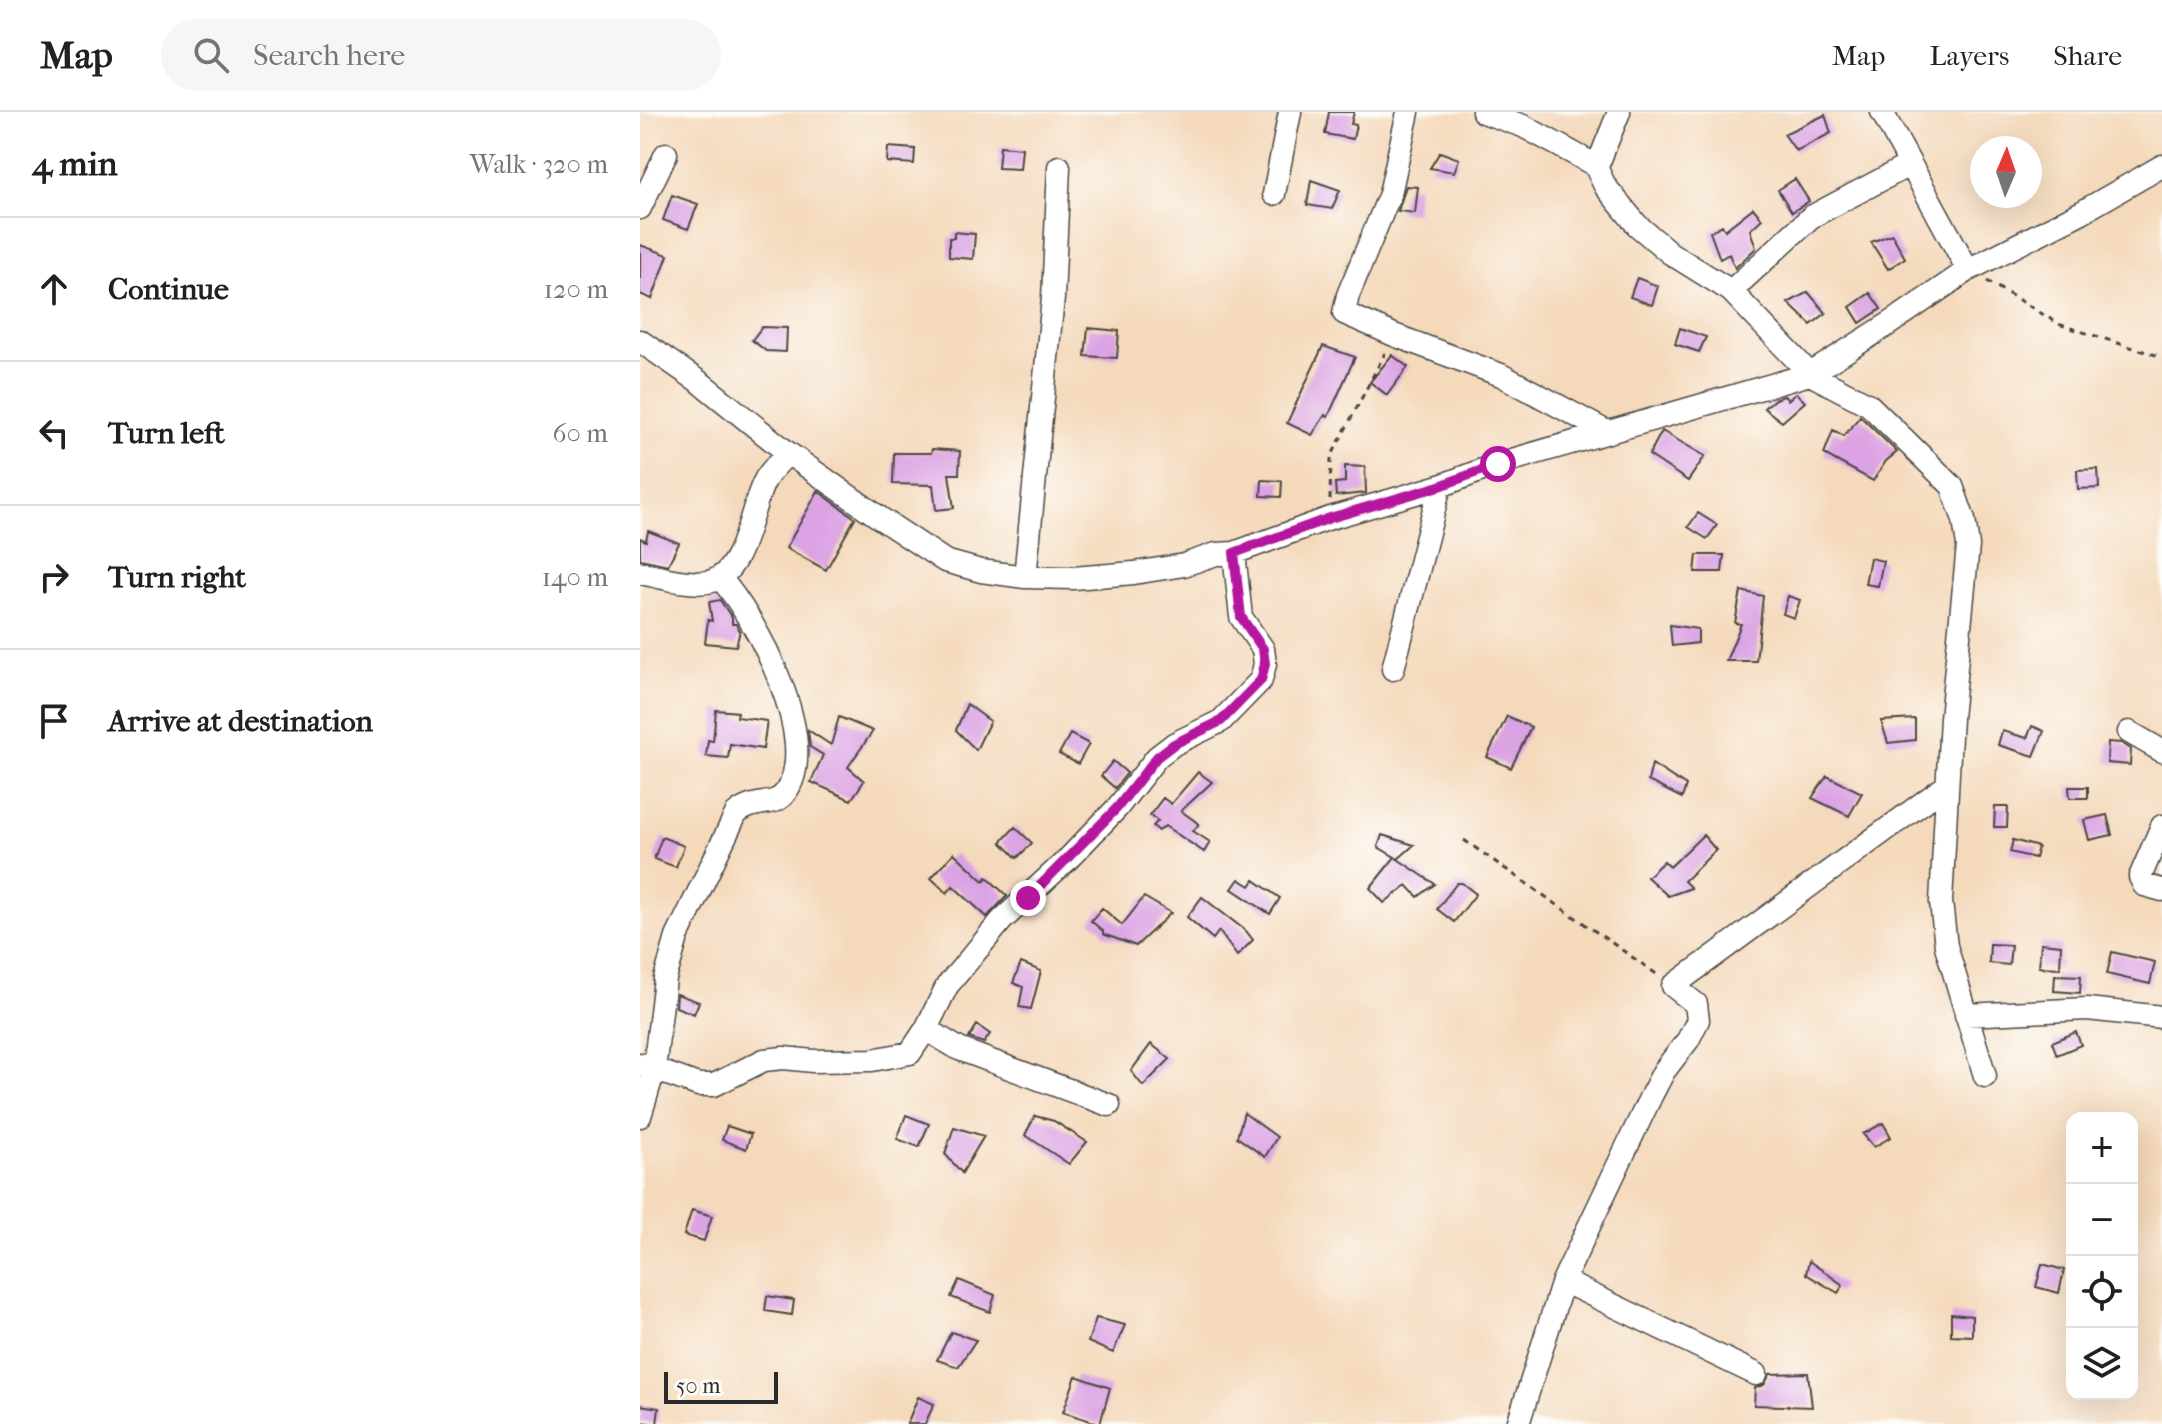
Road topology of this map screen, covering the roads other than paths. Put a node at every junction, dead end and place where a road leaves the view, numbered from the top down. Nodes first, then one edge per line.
1 (1290, 112) edge
2 (1408, 112) edge
3 (1483, 112) edge
4 (1619, 112) edge
5 (1882, 112) edge
6 (666, 154) dead end
7 (1595, 165) junction
8 (1909, 165) junction
9 (2162, 166) edge
10 (1059, 167) dead end
11 (1274, 194) dead end
12 (640, 208) edge
13 (1968, 270) junction
14 (1731, 291) junction
15 (640, 341) edge
16 (1810, 374) junction
17 (1607, 432) junction
18 (788, 453) junction
19 (1440, 486) junction
20 (1234, 553) junction
21 (640, 573) edge
22 (1025, 577) junction
23 (720, 578) junction
24 (1393, 669) dead end
25 (2129, 732) dead end
26 (2162, 751) edge
27 (1947, 785) junction
28 (2162, 826) edge
29 (2162, 890) edge
30 (1966, 1015) junction
31 (2162, 1017) edge
32 (926, 1029) junction
33 (647, 1067) edge
34 (1985, 1076) dead end
35 (1109, 1105) dead end
36 (640, 1116) edge
37 (1563, 1281) junction
38 (1756, 1374) dead end
39 (1518, 1424) edge

1 - 11 street
2 - 17 street
3 - 7 street
4 - 7 street
5 - 8 street
6 - 12 street
7 - 14 street
8 - 13 street
8 - 14 street
9 - 13 street
10 - 22 street
13 - 16 street
14 - 16 street
15 - 18 street
16 - 17 street
16 - 27 street
17 - 19 street
18 - 22 street
18 - 23 street
19 - 20 street
19 - 24 street
20 - 22 street
20 - 32 street
21 - 23 street
23 - 33 street
25 - 26 street
27 - 30 street
27 - 37 street
28 - 29 street
30 - 31 street
30 - 34 street
32 - 33 street
32 - 35 street
33 - 36 street
37 - 38 street
37 - 39 street

